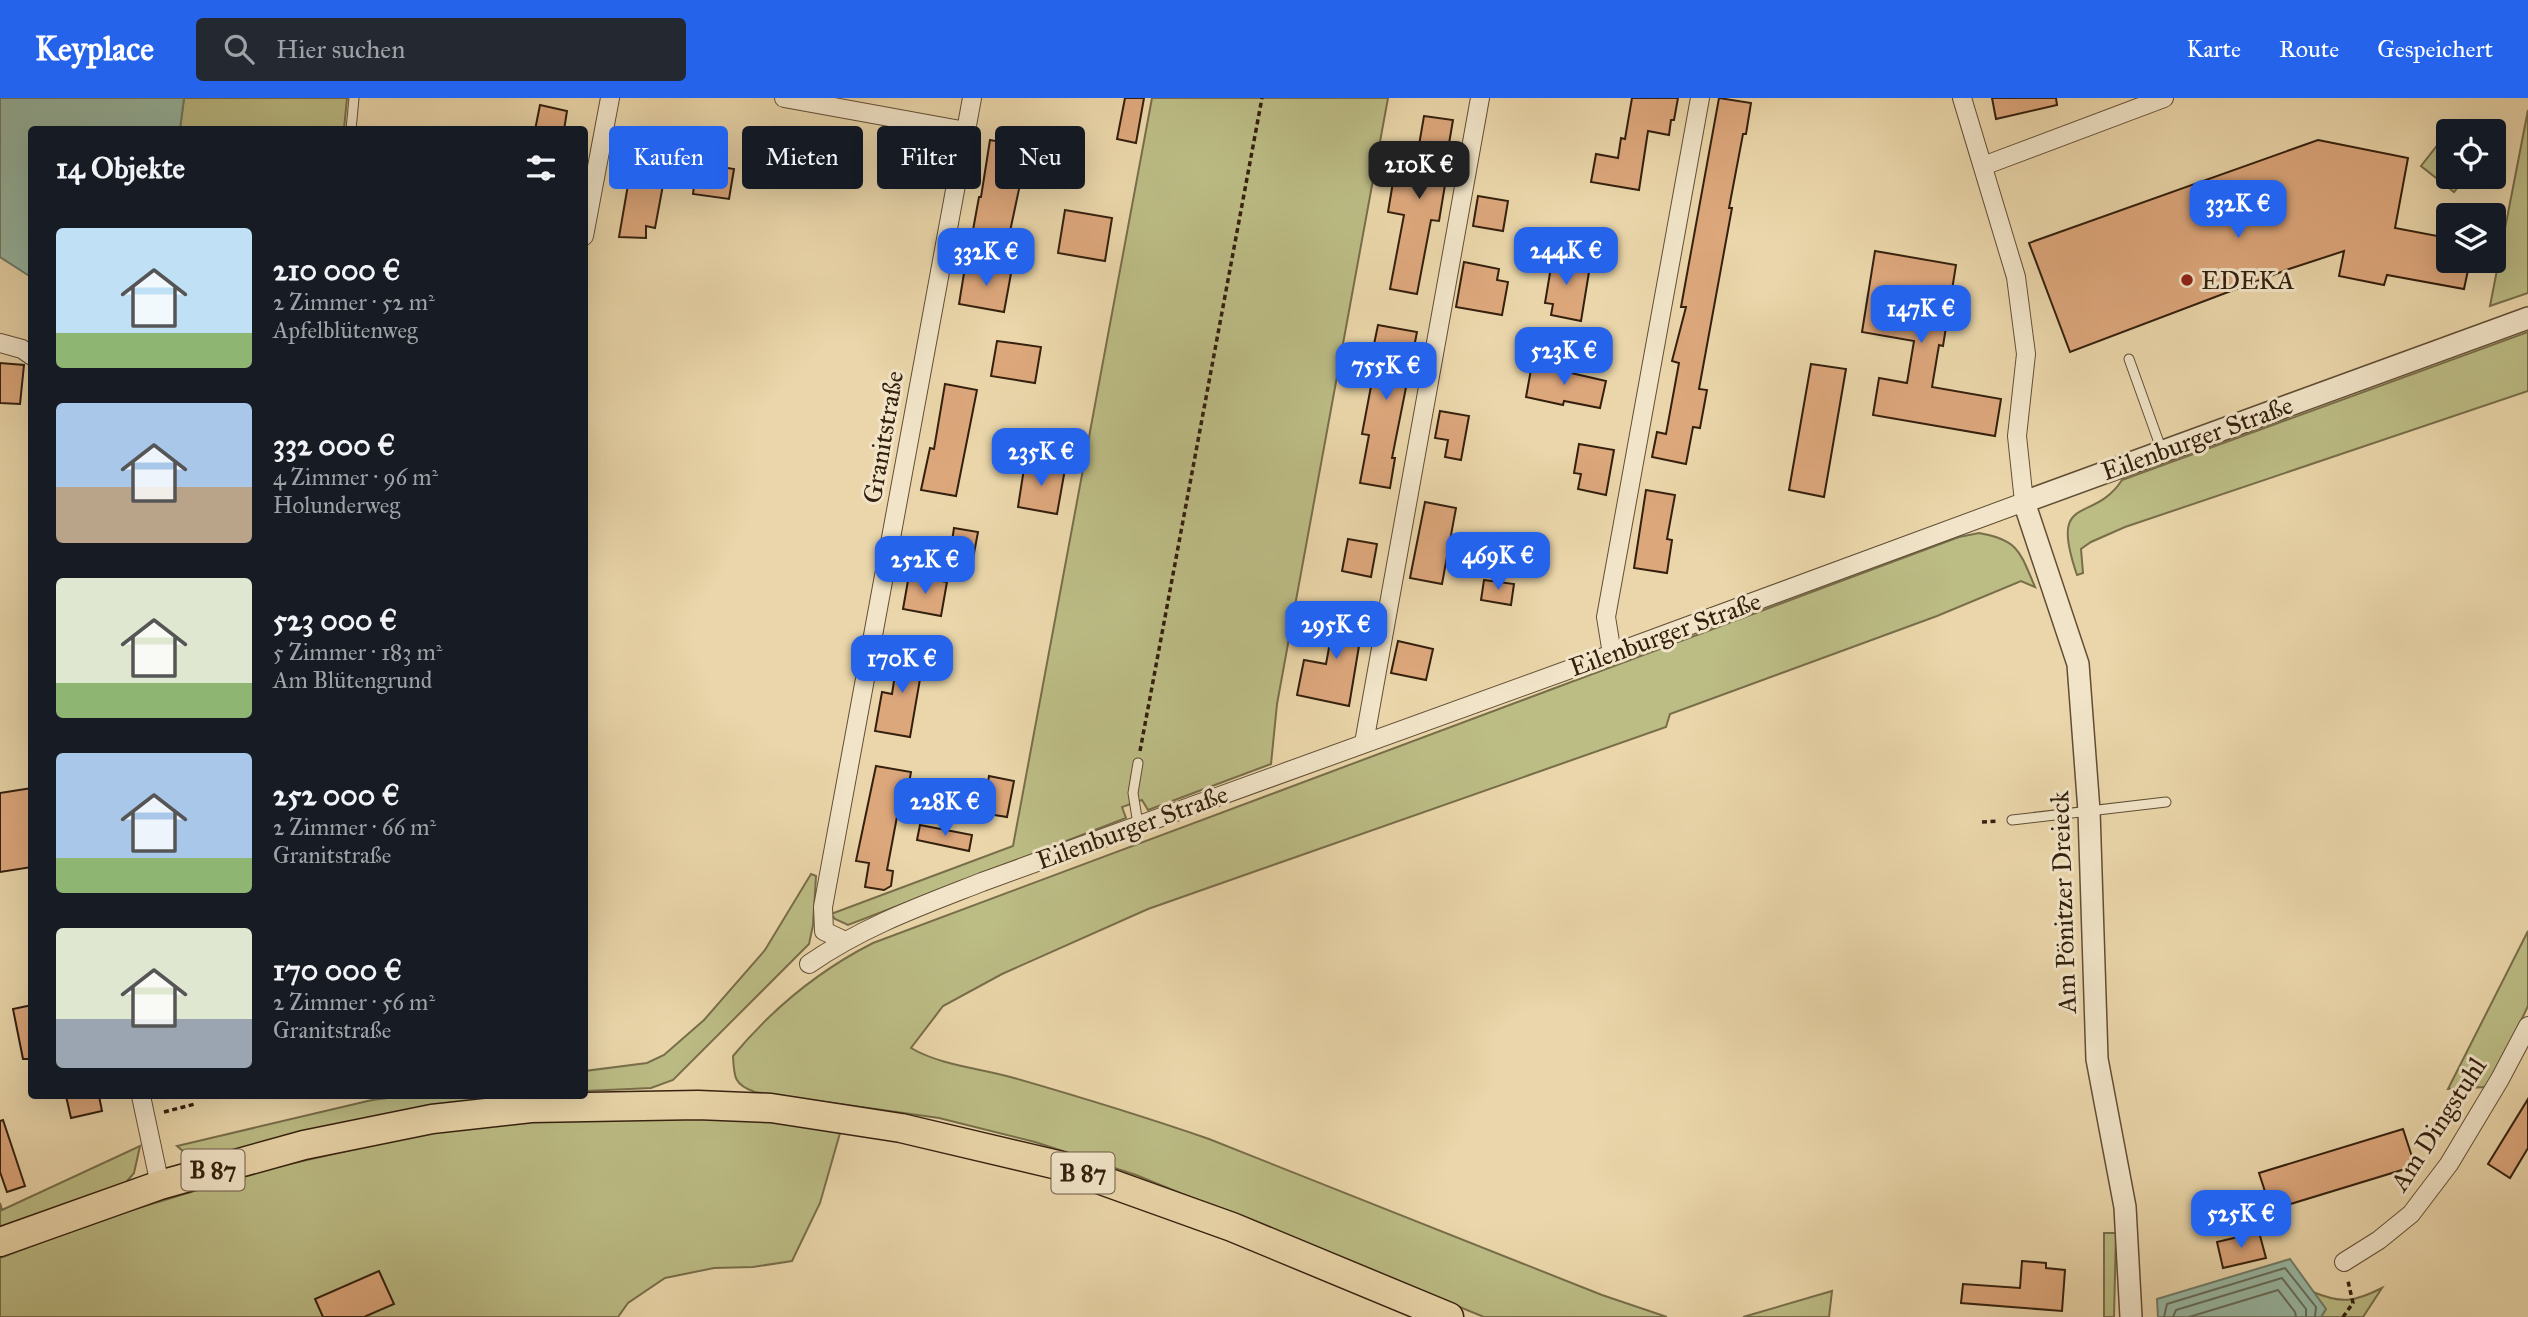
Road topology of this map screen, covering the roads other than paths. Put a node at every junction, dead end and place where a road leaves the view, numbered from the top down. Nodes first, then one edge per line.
1 (354, 98) edge
2 (610, 98) edge
3 (784, 98) edge
4 (972, 98) edge
5 (1480, 98) edge
6 (1700, 98) edge
7 (1962, 98) edge
8 (2164, 98) edge
9 (2128, 105) edge
10 (351, 126) edge
11 (938, 126) edge
12 (967, 126) edge
13 (1983, 166) junction
14 (955, 189) edge
15 (588, 215) edge
16 (2528, 318) edge
17 (0, 343) edge
18 (28, 353) edge
19 (2129, 359) dead end
20 (2162, 451) junction
21 (2024, 502) junction
22 (1612, 654) junction
23 (1364, 743) junction
24 (1138, 763) road end
25 (2166, 802) dead end
26 (2089, 811) junction
27 (2012, 820) dead end
28 (1138, 824) junction
29 (843, 940) junction
30 (809, 964) dead end
31 (2528, 1026) edge
32 (142, 1099) edge
33 (160, 1185) junction
34 (0, 1242) edge
35 (2344, 1262) road end
36 (1449, 1317) edge
37 (2132, 1317) edge

1 - 10 lane
2 - 15 street
3 - 11 street
4 - 12 street, Granitstraße
5 - 23 street
6 - 22 street
7 - 13 street
8 - 9 street
9 - 13 street
13 - 21 street
14 - 29 street, Granitstraße
16 - 20 street, Eilenburger Straße
17 - 18 street
19 - 20 lane
20 - 21 street, Eilenburger Straße
21 - 22 street, Eilenburger Straße
21 - 26 street, Am Pönitzer Dreieck
22 - 23 street, Eilenburger Straße
23 - 28 street, Eilenburger Straße
24 - 28 lane
25 - 26 lane
26 - 27 lane
26 - 37 street, Am Pönitzer Dreieck
28 - 29 street, Eilenburger Straße
29 - 30 street, Eilenburger Straße
31 - 35 street, Am Dingstuhl
32 - 33 street
33 - 34 main road, B 87
33 - 36 main road, B 87

